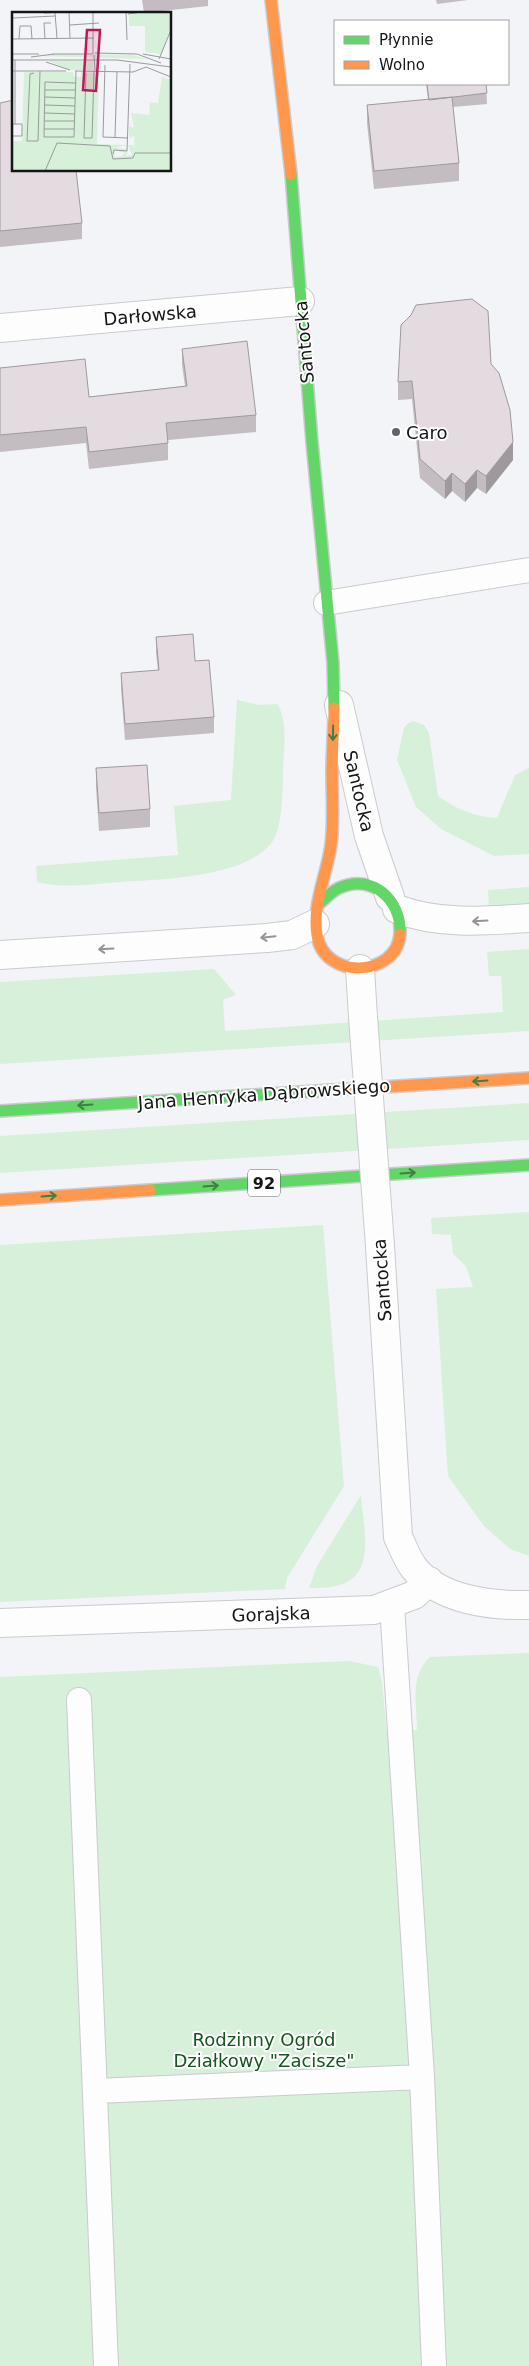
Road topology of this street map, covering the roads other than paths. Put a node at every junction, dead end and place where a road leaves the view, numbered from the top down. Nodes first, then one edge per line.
1 (271, 0) edge
2 (300, 301) junction
3 (0, 328) edge
4 (529, 570) edge
5 (326, 603) junction
6 (334, 684) junction
7 (394, 903) junction
8 (317, 913) junction
9 (529, 918) edge
10 (0, 955) edge
11 (360, 969) junction
12 (529, 1078) edge
13 (0, 1110) edge
14 (529, 1165) edge
15 (0, 1200) edge
16 (429, 1581) junction
17 (392, 1605) junction
18 (529, 1605) edge
19 (0, 1622) edge
20 (78, 1700) dead end
21 (422, 2077) junction
22 (96, 2092) junction
23 (106, 2366) edge
24 (434, 2366) edge

1 - 2 street, Santocka
2 - 3 street, Darłowska
2 - 5 street, Santocka
4 - 5 lane
5 - 6 street, Santocka
6 - 7 street, Santocka
6 -> 8 street, Santocka
7 - 8 street
9 -> 7 street
7 - 11 street
8 -> 10 street
8 - 11 street
11 - 16 street, Santocka, bridge
12 -> 13 street, Jana Henryka Dąbrowskiego
15 -> 14 street, 92
16 - 17 street, Gorajska
16 - 18 street
17 - 19 street, Gorajska
17 - 21 lane
20 - 22 lane
21 - 22 lane
21 - 24 lane
22 - 23 lane

